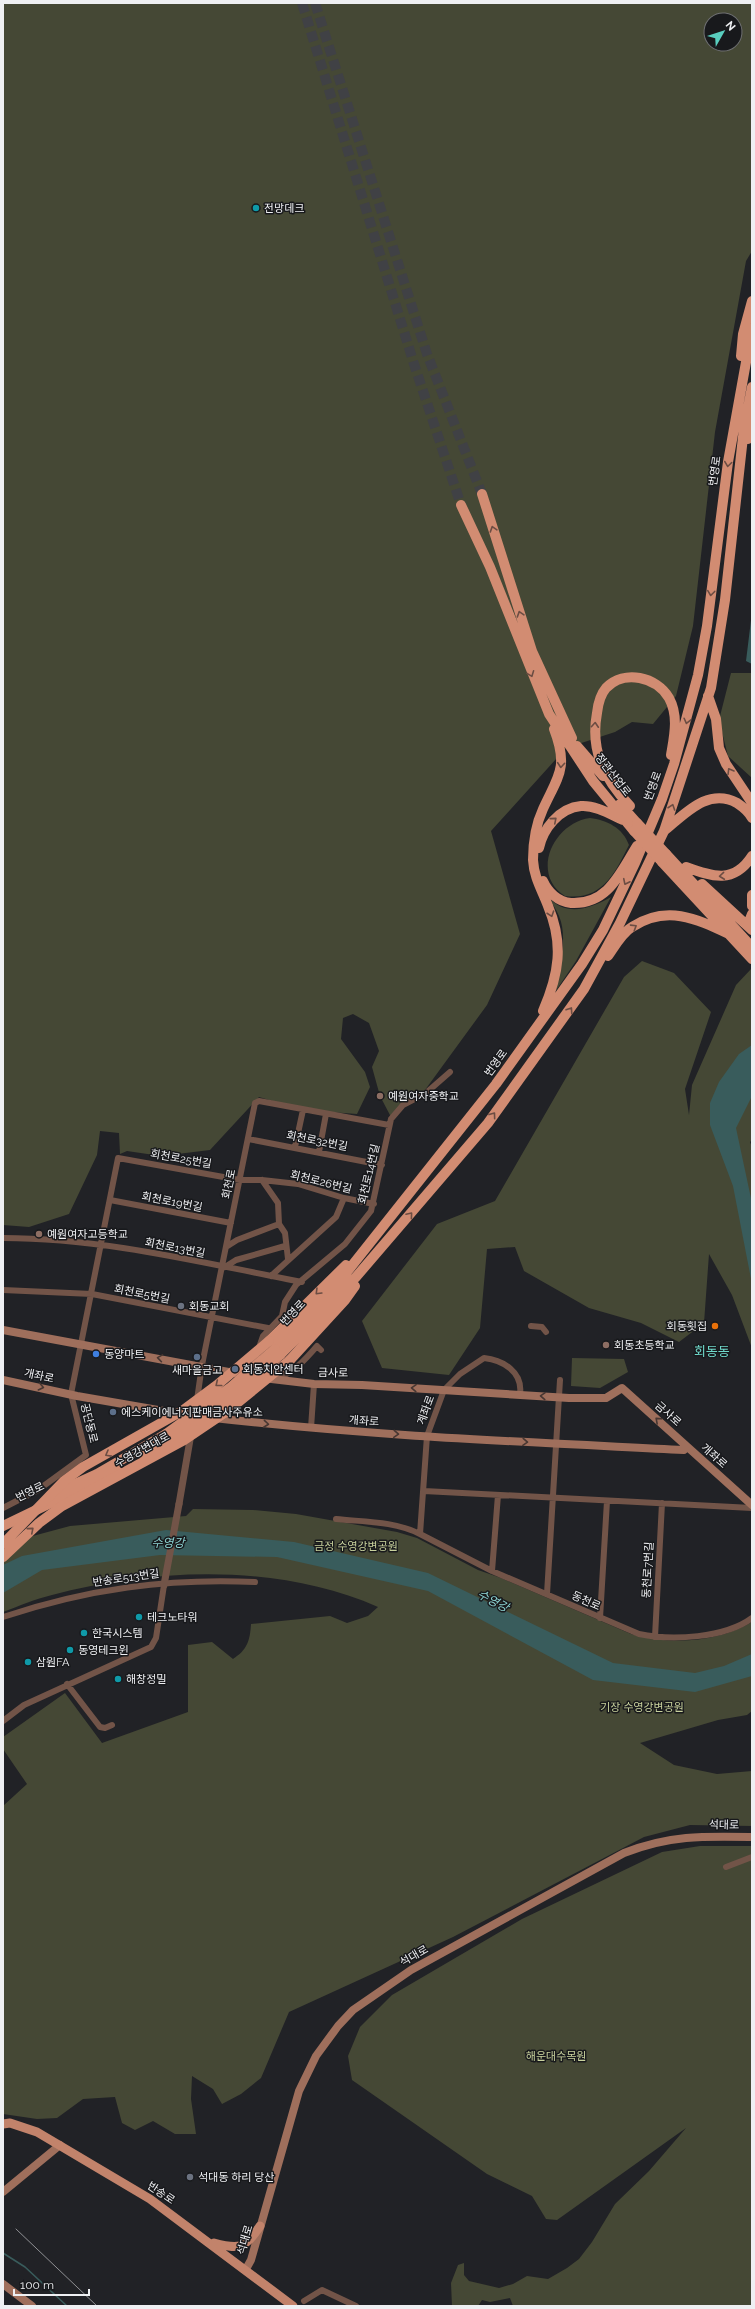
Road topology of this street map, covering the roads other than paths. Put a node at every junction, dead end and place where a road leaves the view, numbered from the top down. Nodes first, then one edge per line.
1 (752, 301) edge
2 (752, 329) edge
3 (752, 387) edge
4 (752, 423) edge
5 (732, 437) junction
6 (739, 476) junction
7 (482, 494) tunnel mouth
8 (461, 506) tunnel mouth
9 (708, 696) junction
10 (549, 714) junction
11 (577, 746) junction
12 (667, 783) junction
13 (623, 799) junction
14 (752, 803) edge
15 (752, 818) edge
16 (626, 821) junction
17 (641, 825) junction
18 (664, 831) junction
19 (665, 855) junction
20 (752, 856) edge
21 (686, 867) junction
22 (752, 895) edge
23 (752, 906) edge
24 (752, 914) edge
25 (750, 927) edge
26 (733, 932) junction
27 (752, 947) edge
28 (752, 959) edge
29 (584, 989) junction
30 (535, 1029) junction
31 (450, 1072) dead end
32 (303, 1110) junction
33 (326, 1114) junction
34 (389, 1126) junction
35 (248, 1139) junction
36 (295, 1147) junction
37 (319, 1152) junction
38 (382, 1165) junction
39 (240, 1180) junction
40 (262, 1180) junction
41 (344, 1198) junction
42 (110, 1200) junction
43 (374, 1204) junction
44 (231, 1223) junction
45 (280, 1224) junction
46 (3, 1238) edge
47 (101, 1244) junction
48 (384, 1244) junction
49 (285, 1246) junction
50 (226, 1247) junction
51 (288, 1259) junction
52 (224, 1267) junction
53 (271, 1276) junction
54 (302, 1282) junction
55 (3, 1290) edge
56 (92, 1294) junction
57 (212, 1318) junction
58 (531, 1326) dead end
59 (268, 1328) junction
60 (3, 1330) edge
61 (546, 1332) dead end
62 (81, 1345) junction
63 (272, 1345) junction
64 (321, 1350) dead end
65 (255, 1359) junction
66 (202, 1366) junction
67 (240, 1374) junction
68 (3, 1380) edge
69 (274, 1380) junction
70 (560, 1380) dead end
71 (314, 1384) junction
72 (444, 1390) junction
73 (71, 1394) junction
74 (520, 1394) junction
75 (559, 1396) junction
76 (171, 1412) junction
77 (195, 1416) junction
78 (311, 1428) junction
79 (191, 1432) junction
80 (427, 1436) junction
81 (168, 1437) junction
82 (557, 1443) junction
83 (687, 1447) junction
84 (424, 1491) junction
85 (498, 1495) junction
86 (554, 1498) junction
87 (607, 1501) junction
88 (662, 1503) junction
89 (752, 1505) edge
90 (3, 1508) edge
91 (752, 1508) edge
92 (3, 1518) edge
93 (336, 1519) dead end
94 (3, 1526) edge
95 (420, 1534) junction
96 (3, 1544) edge
97 (3, 1557) edge
98 (492, 1571) junction
99 (256, 1582) dead end
100 (164, 1585) joint
101 (547, 1594) junction
102 (3, 1617) edge
103 (600, 1618) junction
104 (752, 1618) edge
105 (655, 1637) junction
106 (67, 1684) junction
107 (3, 1721) edge
108 (112, 1725) dead end
109 (752, 1836) edge
110 (752, 1857) edge
111 (726, 1867) dead end
112 (3, 2124) edge
113 (60, 2146) junction
114 (3, 2192) edge
115 (260, 2226) junction
116 (207, 2241) junction
117 (246, 2269) junction
118 (3, 2284) edge
119 (304, 2301) dead end
120 (32, 2306) edge
121 (293, 2306) edge
122 (356, 2306) edge

1 - 5 highway, 번영로
2 - 5 highway, 번영로
3 - 6 highway, 번영로
4 - 6 highway, 번영로
5 -> 12 highway, 번영로
6 - 9 highway, 번영로
11 -> 7 highway, 정관산업로
8 -> 10 highway, 정관산업로
14 -> 9 highway
18 -> 9 highway, 번영로
10 - 16 highway, 정관산업로
10 -> 30 highway
11 - 13 highway
11 - 17 highway, 정관산업로
13 -> 12 highway
12 - 17 highway, 번영로
13 - 17 highway
15 - 18 highway
16 - 17 highway, 정관산업로
17 -> 16 highway
17 - 19 highway, bridge
17 - 19 highway
17 -> 30 highway, 번영로
18 - 29 highway, 번영로
19 - 21 highway
19 - 26 highway
20 -> 21 highway
21 - 25 highway
22 - 23 highway
24 - 25 highway
26 - 27 highway
26 - 28 highway
29 -> 26 highway
48 -> 29 highway, 번영로
30 -> 63 highway, 번영로
31 - 34 street, 회천로14번길
32 - 33 street, 회천로
32 - 35 street, 회천로
32 - 36 street
33 - 34 street, 회천로
33 - 37 street
34 - 38 street, 회천로14번길
35 - 36 street, 회천로32번길
35 - 39 street, 회천로
36 - 37 street, 회천로32번길
37 - 38 street, 회천로32번길
38 - 43 street, 회천로14번길
39 - 40 street, 회천로26번길
39 - 42 street, 회천로25번길
39 - 44 street, 회천로
40 - 41 street, 회천로26번길
40 - 45 street
41 - 43 street, 회천로26번길
41 - 51 street, 회천로14번길
42 - 44 street, 회천로19번길
42 - 47 street
43 - 54 street, 회천로14번길
44 - 50 street, 회천로
45 - 49 street
45 - 50 street
46 - 47 street, 회천로13번길
47 - 52 street, 회천로13번길
47 - 56 street
48 - 63 highway, 번영로
97 -> 48 highway, 수영강변대로, bridge
49 - 51 street
49 - 52 street
50 - 52 street, 회천로
51 - 53 street, 회천로14번길
52 - 53 street
52 - 57 street, 회천로
53 - 54 street
54 - 59 street, 회천로14번길
55 - 56 street, 회천로5번길
56 - 57 street, 회천로5번길
56 - 62 street
57 - 59 street
57 - 66 street, 회천로
58 - 61 street
59 - 63 street, 회천로14번길
60 - 62 main road, 금사로
66 -> 62 main road, 금사로
62 - 73 street
63 - 65 street, 회천로14번길
63 - 81 highway, 번영로, bridge
63 -> 96 highway, bridge
64 - 69 street
65 - 67 street
65 - 69 street
66 - 67 main road, 금사로
66 - 77 street, 회천로
67 - 69 main road, 금사로
68 -> 73 main road, 개좌로
69 - 71 main road, 금사로
70 - 75 street
72 -> 71 main road, 금사로
71 - 78 street
72 - 74 main road, 금사로
72 - 74 street
72 - 80 street, 계좌로
73 - 76 main road, 개좌로
73 - 90 street, 공단동로
75 -> 74 main road, 금사로
75 - 82 street
83 -> 75 main road, 금사로
76 - 77 main road, 개좌로
76 - 79 street
77 -> 78 main road, 개좌로
77 - 79 street
78 -> 80 main road, 개좌로
79 - 100 street, bridge
80 -> 82 main road, 개좌로
80 - 84 street
81 - 92 highway, 번영로
81 - 94 highway, 번영로
82 - 83 main road, 개좌로
82 - 86 street
83 - 89 main road, 개좌로
84 - 85 street
84 - 95 street
85 - 86 street
85 - 98 street
86 - 87 street
86 - 101 street
87 - 88 street
87 - 103 street
88 - 91 street
88 - 105 street, 동천로7번길
93 - 95 street, 동천로
95 - 98 street, 동천로
98 - 101 street, 동천로
99 - 102 street, 반송로513번길
100 - 106 street, 반송로513번길
101 - 103 street, 동천로
103 - 105 street, 동천로
104 - 105 street, 동천로
106 - 107 street, 반송로513번길
106 - 108 street
109 - 115 main road, 석대로
110 - 111 street
112 - 113 main road, 반송로
113 - 114 main road
113 - 116 main road, 반송로
115 - 116 main road
115 - 117 main road, 석대로
116 - 117 main road, 반송로
117 - 121 main road, 반송로
118 - 120 main road
119 - 122 street

